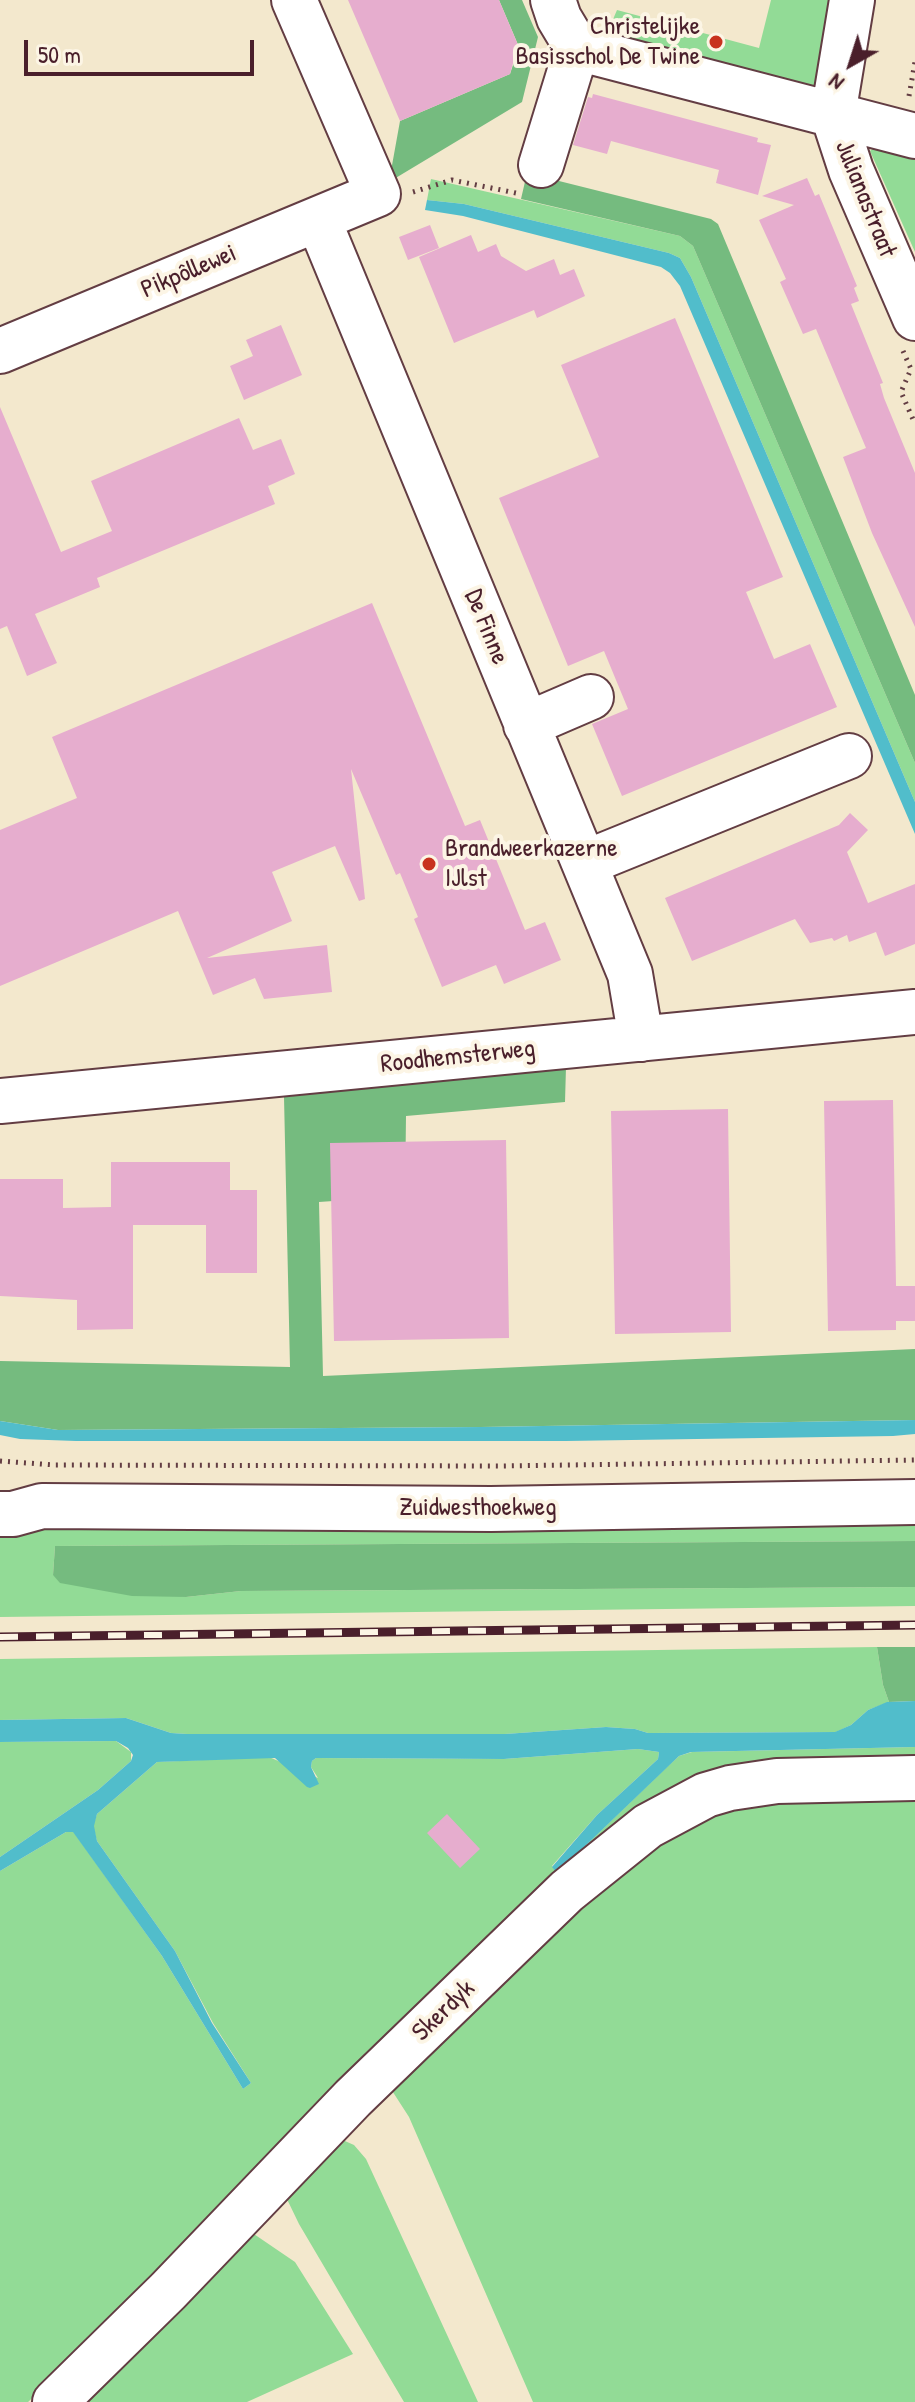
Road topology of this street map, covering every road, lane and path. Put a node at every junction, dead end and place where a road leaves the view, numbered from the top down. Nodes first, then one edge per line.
1 (294, 0) edge
2 (553, 0) edge
3 (852, 0) edge
4 (577, 48) junction
5 (833, 115) junction
6 (915, 136) edge
7 (541, 165) joint
8 (378, 194) junction
9 (318, 219) junction
10 (913, 305) edge
11 (0, 351) edge
12 (591, 697) dead end
13 (526, 725) junction
14 (849, 756) dead end
15 (585, 863) junction
16 (915, 1012) edge
17 (641, 1039) junction
18 (0, 1101) edge
19 (915, 1460) edge
20 (0, 1461) edge
21 (0, 1494) edge
22 (915, 1502) edge
23 (42, 1506) junction
24 (0, 1514) edge
25 (915, 1778) edge
26 (55, 2402) edge

1 - 8 street
2 - 4 street
3 - 5 street, Julianastraat
4 - 5 street
4 - 7 street
5 - 6 street
5 - 10 street, Julianastraat
7 - 8 path
8 - 9 street, Pikpôllewei
9 - 11 street, Pikpôllewei
9 - 13 street, De Finne
12 - 13 street
13 - 15 street, De Finne
14 - 15 street
15 - 17 street, De Finne
16 - 17 street, Roodhemsterweg
17 - 18 street, Roodhemsterweg
19 - 20 path
21 - 23 street, Zuidwesthoekweg
22 - 23 street, Zuidwesthoekweg
23 - 24 street, Zuidwesthoekweg
25 - 26 street, Skerdyk

